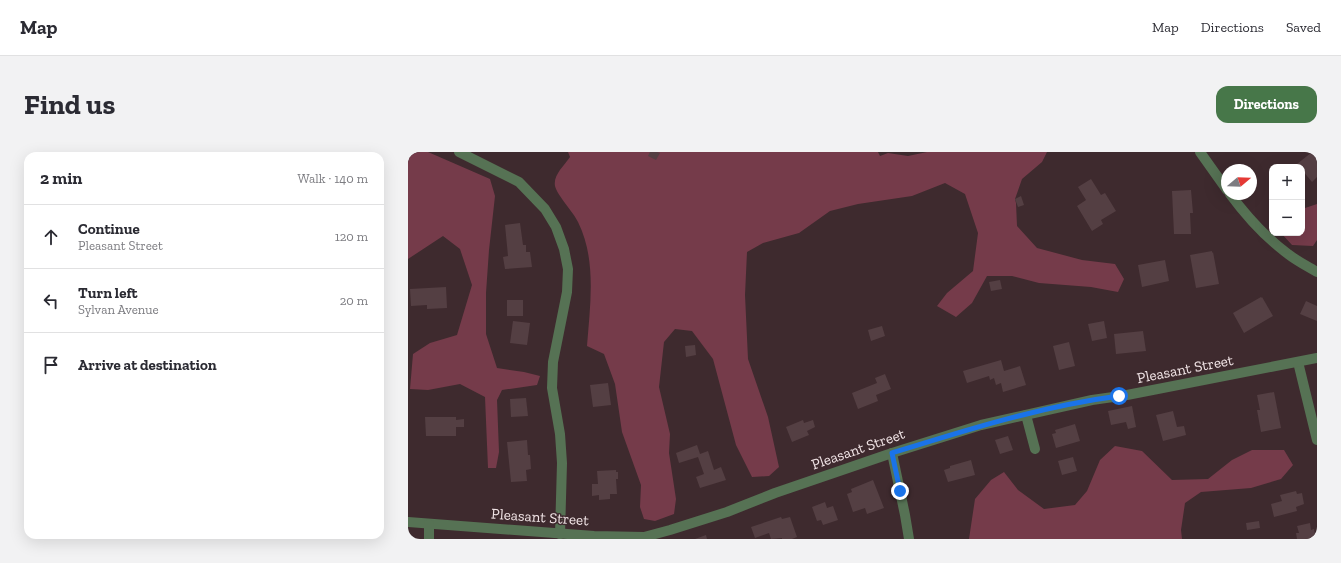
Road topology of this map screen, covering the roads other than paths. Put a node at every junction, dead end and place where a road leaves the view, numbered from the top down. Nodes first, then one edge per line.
1 (459, 152) edge
2 (1200, 152) edge
3 (1221, 182) edge
4 (1235, 200) edge
5 (1317, 272) edge
6 (1317, 358) edge
7 (1298, 362) junction
8 (1026, 415) junction
9 (1317, 440) edge
10 (1036, 449) dead end
11 (892, 453) junction
12 (408, 522) edge
13 (429, 524) junction
14 (560, 534) junction
15 (429, 539) edge
16 (909, 539) edge

1 - 14 street
2 - 3 street
4 - 5 street
6 - 7 street, Pleasant Street
7 - 8 street, Pleasant Street
7 - 9 street
8 - 10 street
8 - 11 street, Pleasant Street
11 - 14 street, Pleasant Street
11 - 16 street
12 - 13 street, Pleasant Street
13 - 14 street, Pleasant Street
13 - 15 street

